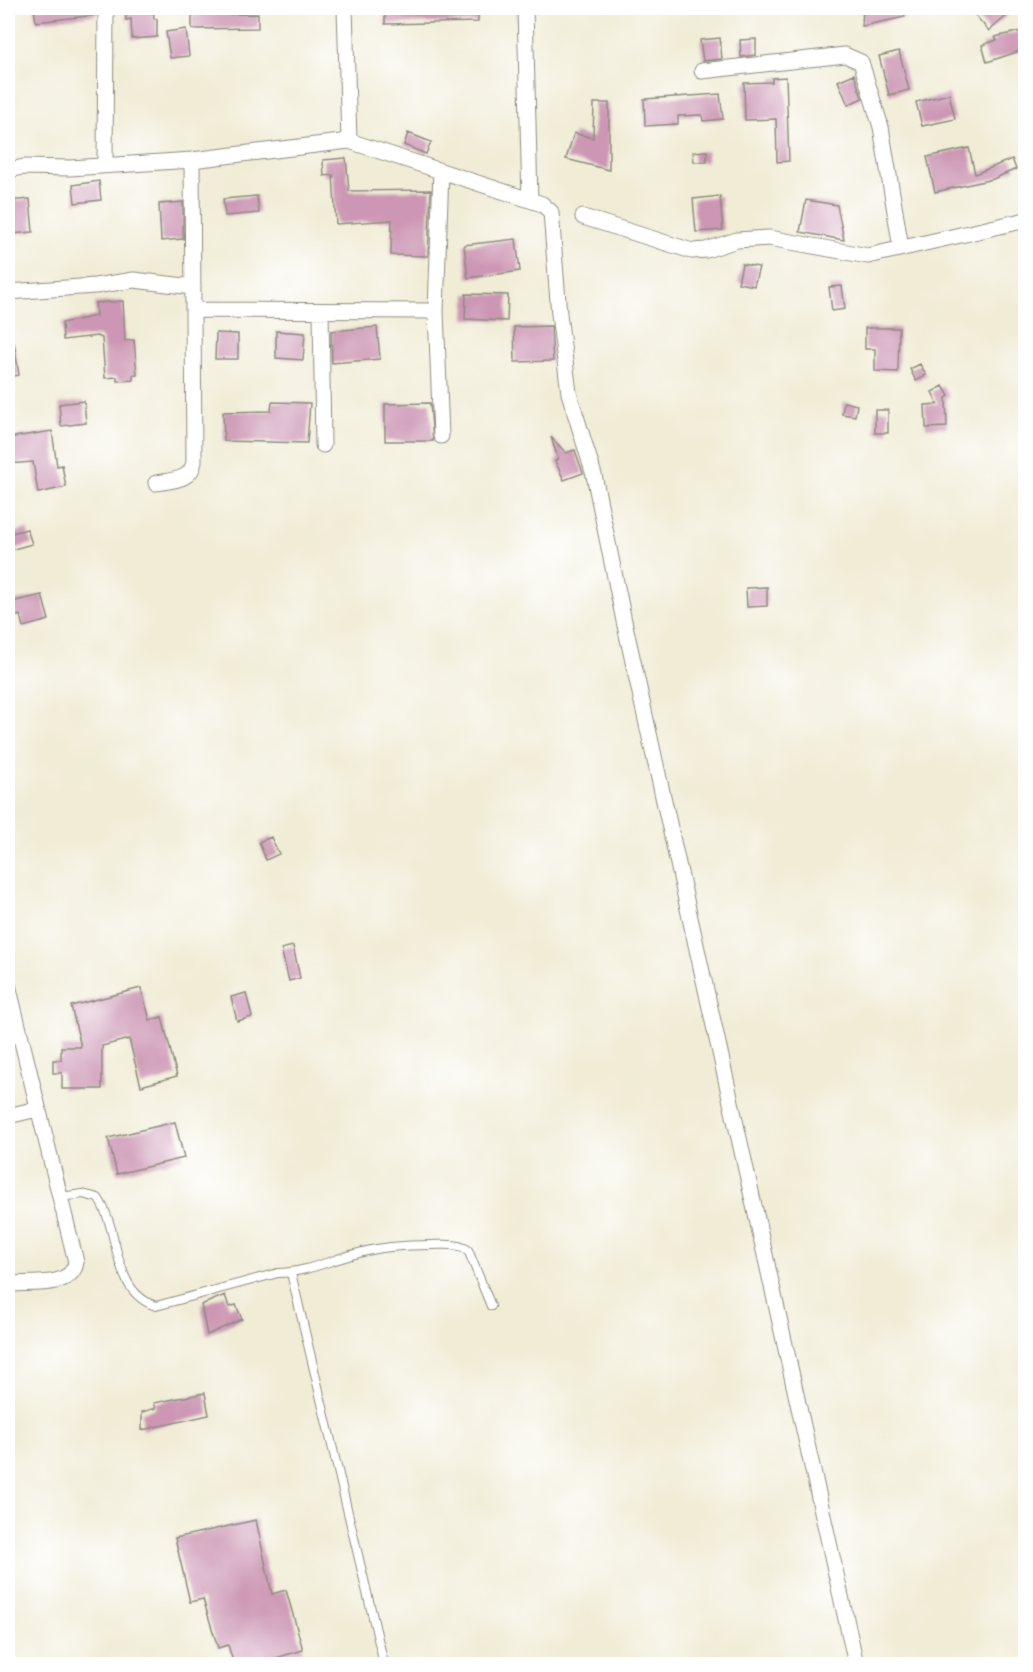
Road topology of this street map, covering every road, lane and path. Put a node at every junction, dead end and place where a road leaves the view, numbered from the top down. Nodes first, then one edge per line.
1 (106, 8) edge
2 (345, 8) edge
3 (525, 8) edge
4 (702, 71) dead end
5 (349, 141) junction
6 (192, 160) junction
7 (105, 165) junction
8 (8, 170) edge
9 (441, 171) junction
10 (530, 200) junction
11 (583, 217) dead end
12 (1026, 220) edge
13 (901, 248) junction
14 (193, 287) junction
15 (8, 292) edge
16 (193, 310) junction
17 (321, 311) junction
18 (436, 311) junction
19 (441, 436) dead end
20 (323, 445) dead end
21 (156, 483) dead end
22 (8, 985) edge
23 (37, 1109) junction
24 (8, 1116) edge
25 (59, 1197) junction
26 (291, 1273) junction
27 (8, 1284) edge
28 (491, 1306) dead end
29 (384, 1665) edge
30 (856, 1665) edge

1 - 7 street
2 - 5 street
3 - 10 street
4 - 13 street
5 - 6 street
5 - 9 street
6 - 7 street
6 - 14 street
7 - 8 street
9 - 10 street
9 - 18 street
10 - 30 street
11 - 13 street
12 - 13 street
14 - 15 street
14 - 16 street
16 - 17 street
16 - 21 street
17 - 18 street
17 - 20 street
18 - 19 street
22 - 23 street
23 - 24 street
23 - 25 street
25 - 26 lane
25 - 27 street
26 - 28 lane
26 - 29 lane

